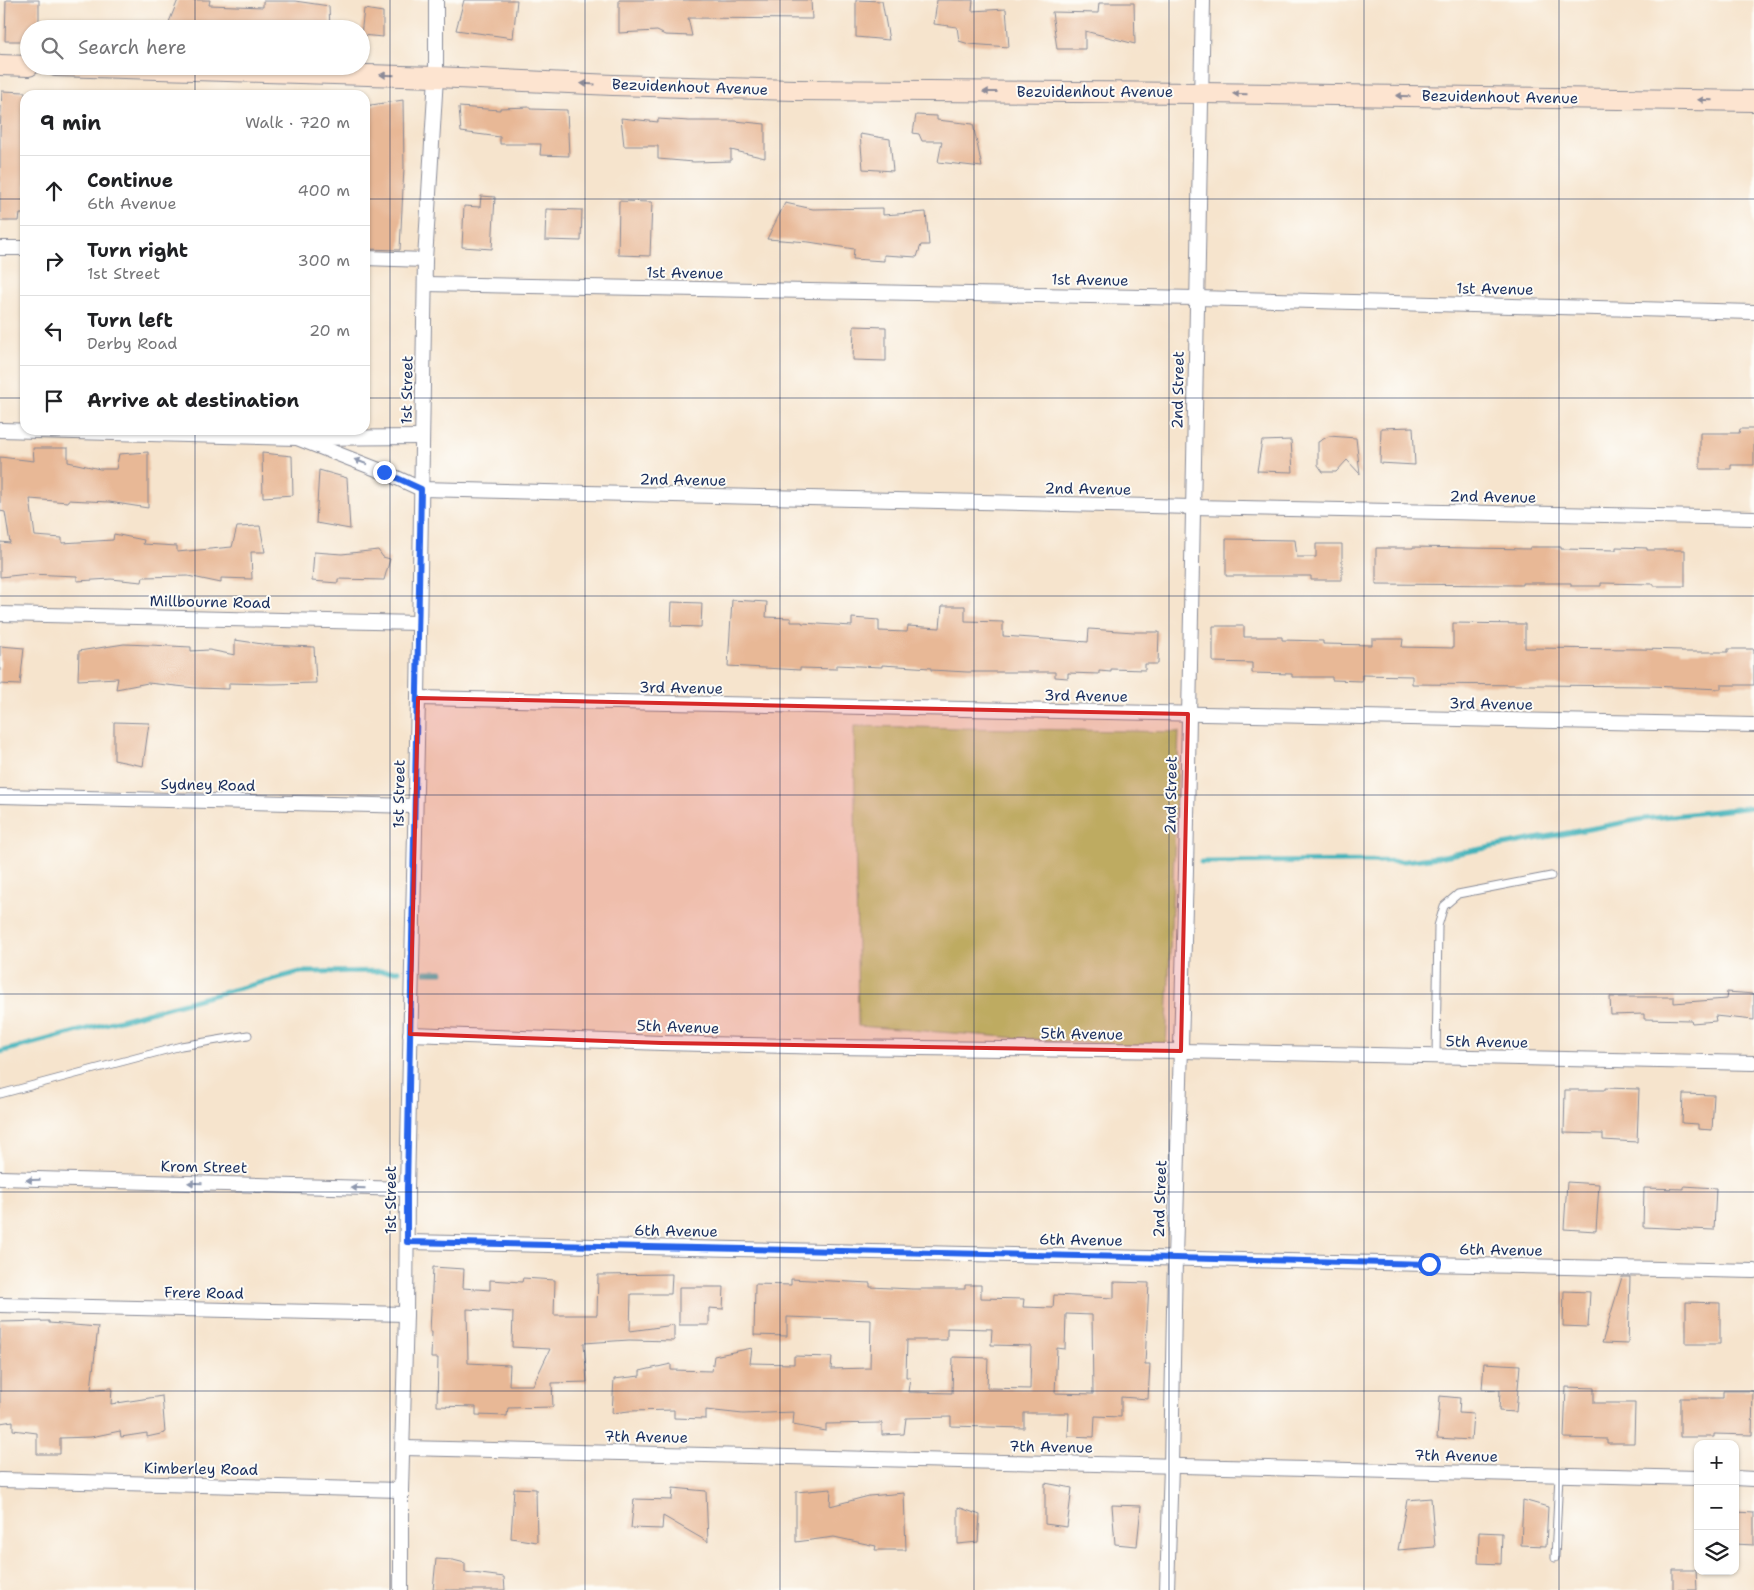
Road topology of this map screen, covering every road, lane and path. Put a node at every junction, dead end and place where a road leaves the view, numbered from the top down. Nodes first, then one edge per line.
1 (436, 0) edge
2 (1203, 0) edge
3 (0, 65) edge
4 (20, 66) edge
5 (367, 75) edge
6 (436, 77) junction
7 (1201, 93) junction
8 (1754, 101) edge
9 (0, 248) edge
10 (20, 248) edge
11 (370, 258) edge
12 (425, 260) junction
13 (425, 284) junction
14 (1196, 298) junction
15 (1754, 312) edge
16 (0, 430) edge
17 (20, 431) edge
18 (185, 435) edge
19 (422, 437) junction
20 (296, 438) junction
21 (421, 489) junction
22 (1193, 508) junction
23 (1754, 518) edge
24 (0, 614) edge
25 (419, 623) junction
26 (418, 698) junction
27 (1188, 714) junction
28 (1754, 724) edge
29 (0, 796) edge
30 (415, 806) junction
31 (1551, 876) dead end
32 (410, 1034) junction
33 (248, 1035) dead end
34 (1181, 1051) junction
35 (1436, 1057) junction
36 (1754, 1063) edge
37 (0, 1094) edge
38 (0, 1178) edge
39 (407, 1189) junction
40 (407, 1242) junction
41 (1175, 1258) junction
42 (1754, 1271) edge
43 (0, 1305) edge
44 (406, 1314) junction
45 (403, 1448) junction
46 (1172, 1466) junction
47 (1559, 1475) junction
48 (1694, 1478) edge
49 (1739, 1478) edge
50 (1754, 1479) edge
51 (0, 1480) edge
52 (401, 1490) junction
53 (1555, 1558) dead end
54 (401, 1590) edge
55 (1167, 1590) edge

1 - 6 street, 1st Street
2 - 7 street, 2nd Street
3 - 4 street
6 -> 5 street, Bezuidenhout Avenue
7 -> 6 street, Bezuidenhout Avenue
6 - 12 street, 1st Street
8 -> 7 street, Bezuidenhout Avenue
7 - 14 street, 2nd Street
9 - 10 street
11 - 12 street
12 - 13 street, 1st Street
13 - 14 street, 1st Avenue
13 - 19 street, 1st Street
14 - 15 street, 1st Avenue
14 - 22 street, 2nd Street
16 - 17 street
18 - 20 street
19 - 20 street
19 - 21 street, 1st Street
21 -> 20 street
21 - 22 street, 2nd Avenue
21 - 25 street, 1st Street
22 - 23 street, 2nd Avenue
22 - 27 street, 2nd Street
24 - 25 street, Millbourne Road
25 - 26 street, 1st Street
26 - 27 street, 3rd Avenue
26 - 30 street, 1st Street
27 - 28 street, 3rd Avenue
27 - 34 street, 2nd Street
29 - 30 street, Sydney Road
30 - 32 street, 1st Street
31 - 35 lane
32 - 34 street, 5th Avenue
32 - 39 street, 1st Street
33 - 37 lane
34 - 35 street, 5th Avenue
34 - 41 street, 2nd Street
35 - 36 street, 5th Avenue
39 -> 38 street, Krom Street
39 - 40 street, 1st Street
40 - 41 street, 6th Avenue
40 - 44 street, 1st Street
41 - 42 street, 6th Avenue
41 - 46 street, 2nd Street
43 - 44 street, Frere Road
44 - 45 street, 1st Street
45 - 46 street, 7th Avenue
45 - 52 street, 1st Street
46 - 47 street, 7th Avenue
46 - 55 street, 2nd Street
47 - 48 street, 7th Avenue
47 - 53 lane
49 - 50 street
51 - 52 street, Kimberley Road
52 - 54 street, 1st Street

